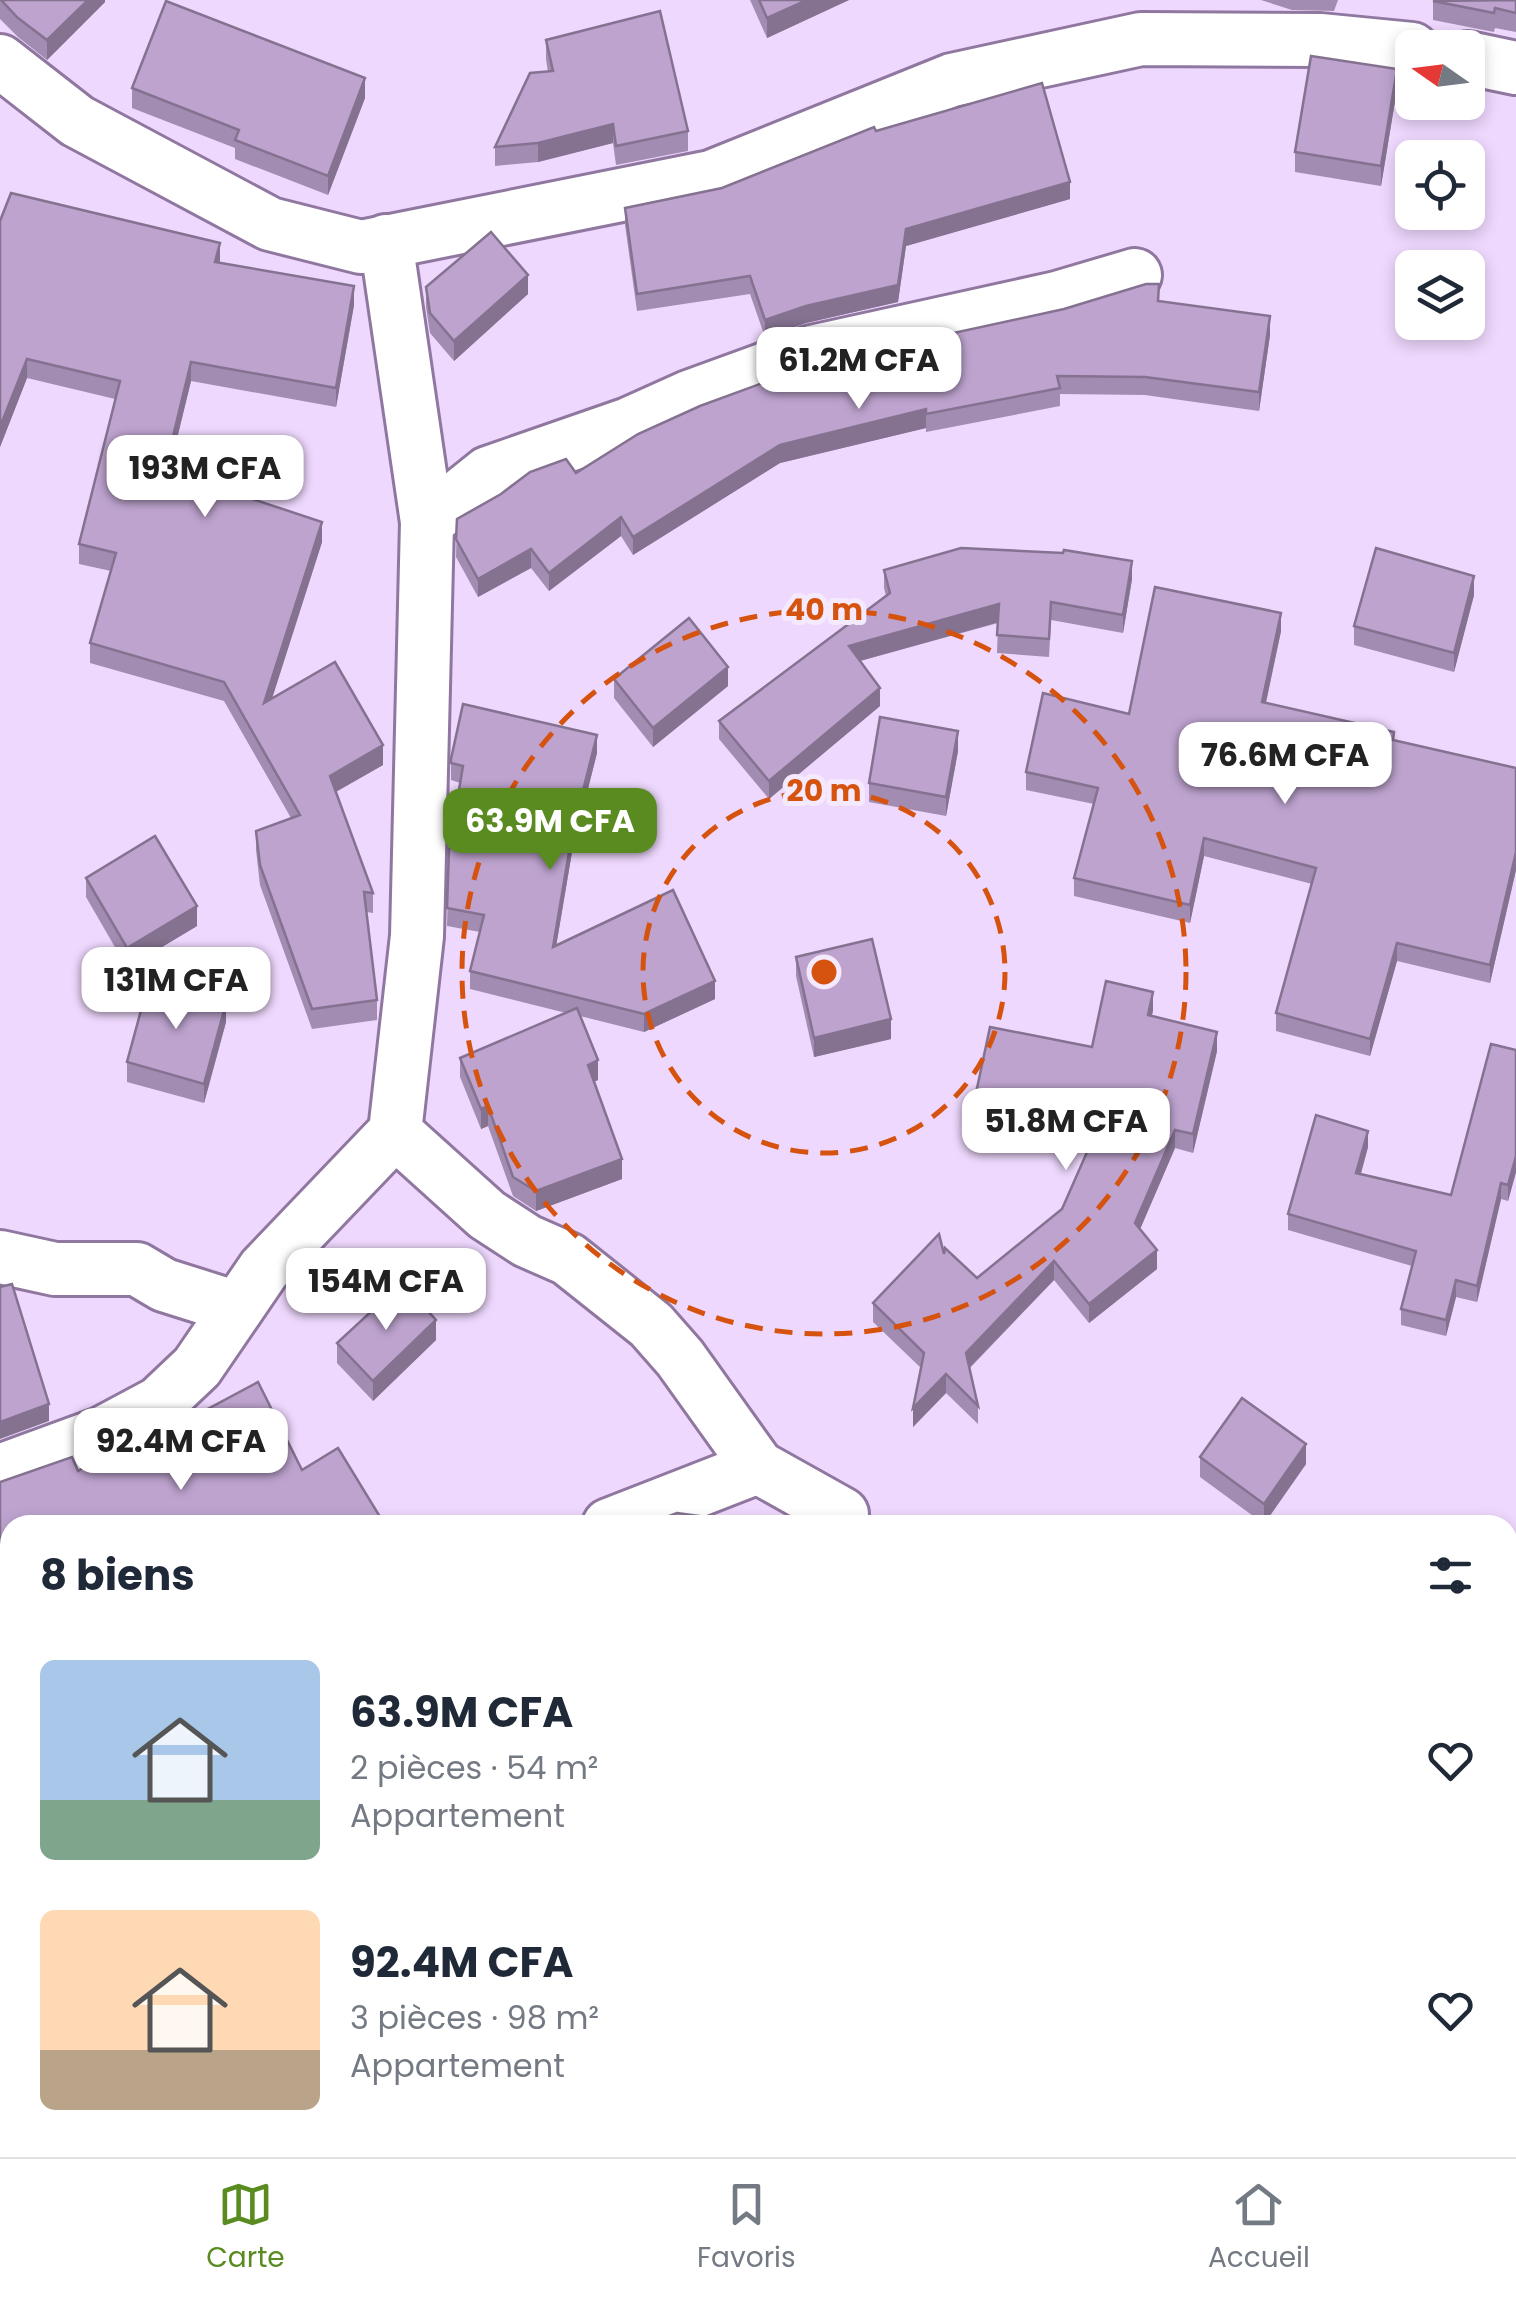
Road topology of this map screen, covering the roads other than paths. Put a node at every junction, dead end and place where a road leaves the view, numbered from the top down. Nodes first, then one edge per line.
1 (1395, 47) edge
2 (0, 61) edge
3 (1485, 62) edge
4 (1516, 68) edge
5 (386, 242) junction
6 (1134, 275) dead end
7 (427, 522) junction
8 (395, 1132) junction
9 (0, 1256) edge
10 (237, 1308) junction
11 (758, 1467) junction
12 (0, 1471) edge
13 (636, 1515) edge
14 (832, 1515) edge

1 - 5 street
2 - 5 street
3 - 4 street
5 - 7 street
6 - 7 street
7 - 8 street
8 - 10 street
8 - 11 street
9 - 10 street
10 - 12 street
11 - 13 street
11 - 14 street

